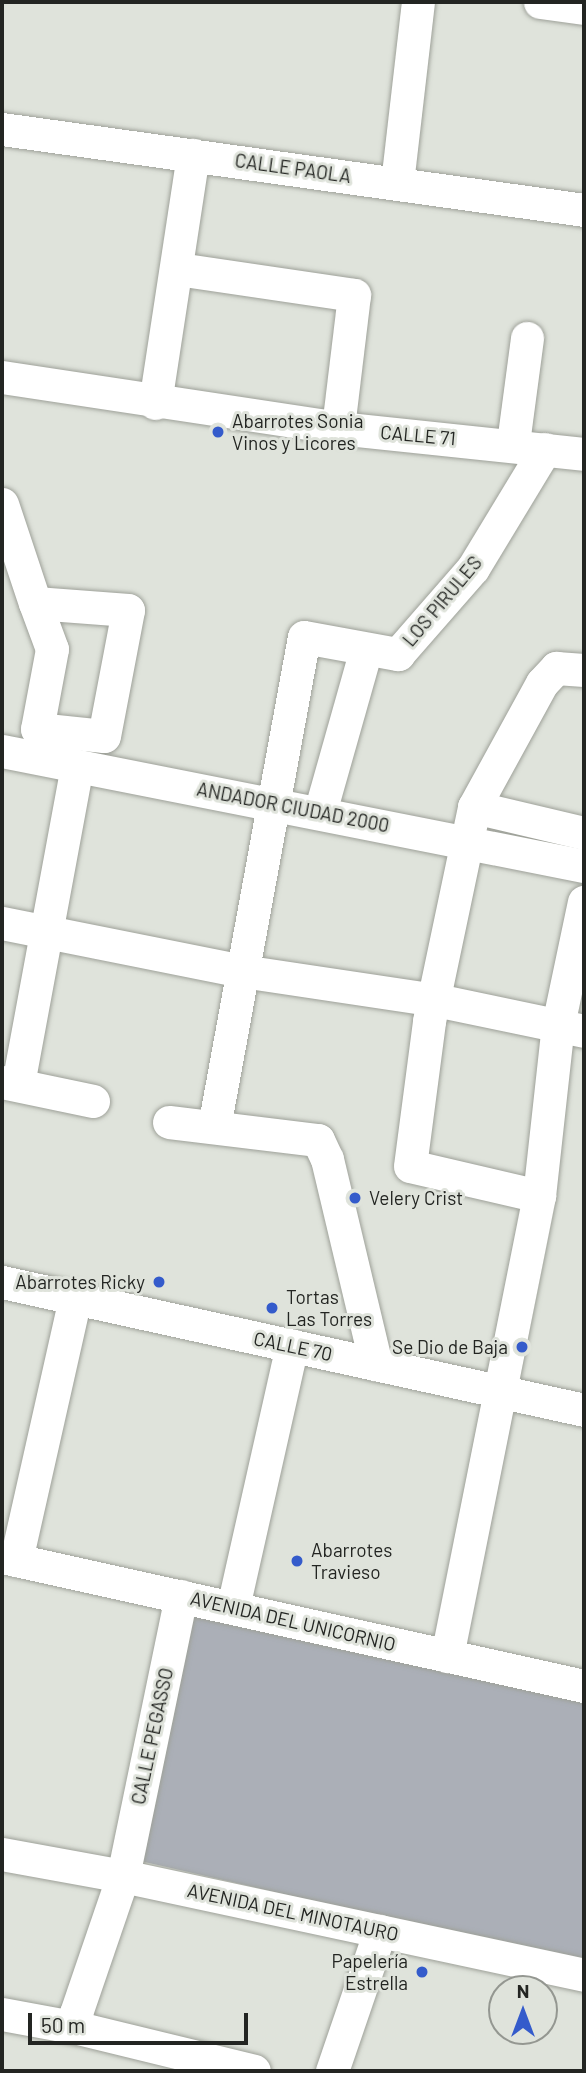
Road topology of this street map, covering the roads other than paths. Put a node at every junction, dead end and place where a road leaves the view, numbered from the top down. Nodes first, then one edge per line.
1 (418, 2) edge
2 (540, 2) edge
3 (584, 8) edge
4 (2, 129) edge
5 (193, 155) junction
6 (397, 183) junction
7 (584, 210) edge
8 (178, 269) junction
9 (527, 338) dead end
10 (2, 377) edge
11 (155, 403) junction
12 (338, 428) junction
13 (513, 443) junction
14 (545, 449) junction
15 (584, 454) edge
16 (2, 504) edge
17 (35, 603) junction
18 (366, 649) junction
19 (584, 670) edge
20 (2, 751) edge
21 (77, 766) junction
22 (275, 792) junction
23 (323, 800) junction
24 (474, 807) junction
25 (584, 833) edge
26 (464, 841) junction
27 (584, 866) edge
28 (584, 902) edge
29 (2, 923) edge
30 (45, 932) junction
31 (242, 971) junction
32 (433, 1010) junction
33 (567, 1035) edge
34 (10, 1083) edge
35 (93, 1101) dead end
36 (169, 1122) dead end
37 (214, 1127) junction
38 (539, 1196) junction
39 (2, 1282) edge
40 (75, 1298) junction
41 (292, 1346) junction
42 (376, 1364) junction
43 (503, 1392) junction
44 (584, 1410) edge
45 (9, 1558) edge
46 (181, 1596) junction
47 (233, 1607) junction
48 (447, 1656) junction
49 (584, 1686) edge
50 (2, 1854) edge
51 (123, 1875) junction
52 (380, 1931) junction
53 (584, 1975) edge
54 (2, 2014) edge
55 (78, 2028) junction
56 (254, 2071) edge
57 (332, 2071) edge

1 - 6 street
2 - 3 street
4 - 5 street, CALLE PAOLA
5 - 6 street, CALLE PAOLA
5 - 8 street
6 - 7 street, CALLE PAOLA
8 - 11 street
8 - 12 street
9 - 13 street
10 - 11 street, CALLE 71
11 - 12 street, CALLE 71
12 - 13 street, CALLE 71
13 - 14 street, CALLE 71
14 - 15 street, CALLE 71
14 - 18 street, LOS PIRULES
16 - 17 street
17 - 17 street
18 - 22 street, LOS PIRULES
18 - 23 street
19 - 24 street
20 - 21 street, ANDADOR CIUDAD 2000
21 - 22 street, ANDADOR CIUDAD 2000
21 - 30 street
22 - 23 street, ANDADOR CIUDAD 2000
22 - 31 street
23 - 26 street, ANDADOR CIUDAD 2000
24 - 25 street
24 - 26 street
26 - 27 street, ANDADOR CIUDAD 2000
26 - 32 street
28 - 33 street
29 - 30 street
30 - 31 street
30 - 34 street
31 - 32 street
31 - 37 street
32 - 33 street
32 - 38 street
33 - 38 street
34 - 35 street
36 - 37 street
37 - 42 street
38 - 43 street
39 - 40 street, CALLE 70
40 - 41 street, CALLE 70
40 - 45 street
41 - 42 street, CALLE 70
41 - 47 street
42 - 43 street, CALLE 70
43 - 44 street, CALLE 70
43 - 48 street
45 - 46 street, AVENIDA DEL UNICORNIO
46 - 47 street, AVENIDA DEL UNICORNIO
46 - 51 street, CALLE PEGASSO
47 - 48 street, AVENIDA DEL UNICORNIO
48 - 49 street, AVENIDA DEL UNICORNIO
50 - 51 street, AVENIDA DEL MINOTAURO
51 - 52 street, AVENIDA DEL MINOTAURO
51 - 55 street, CALLE PEGASSO
52 - 53 street, AVENIDA DEL MINOTAURO
52 - 57 street
54 - 55 street
55 - 56 street

